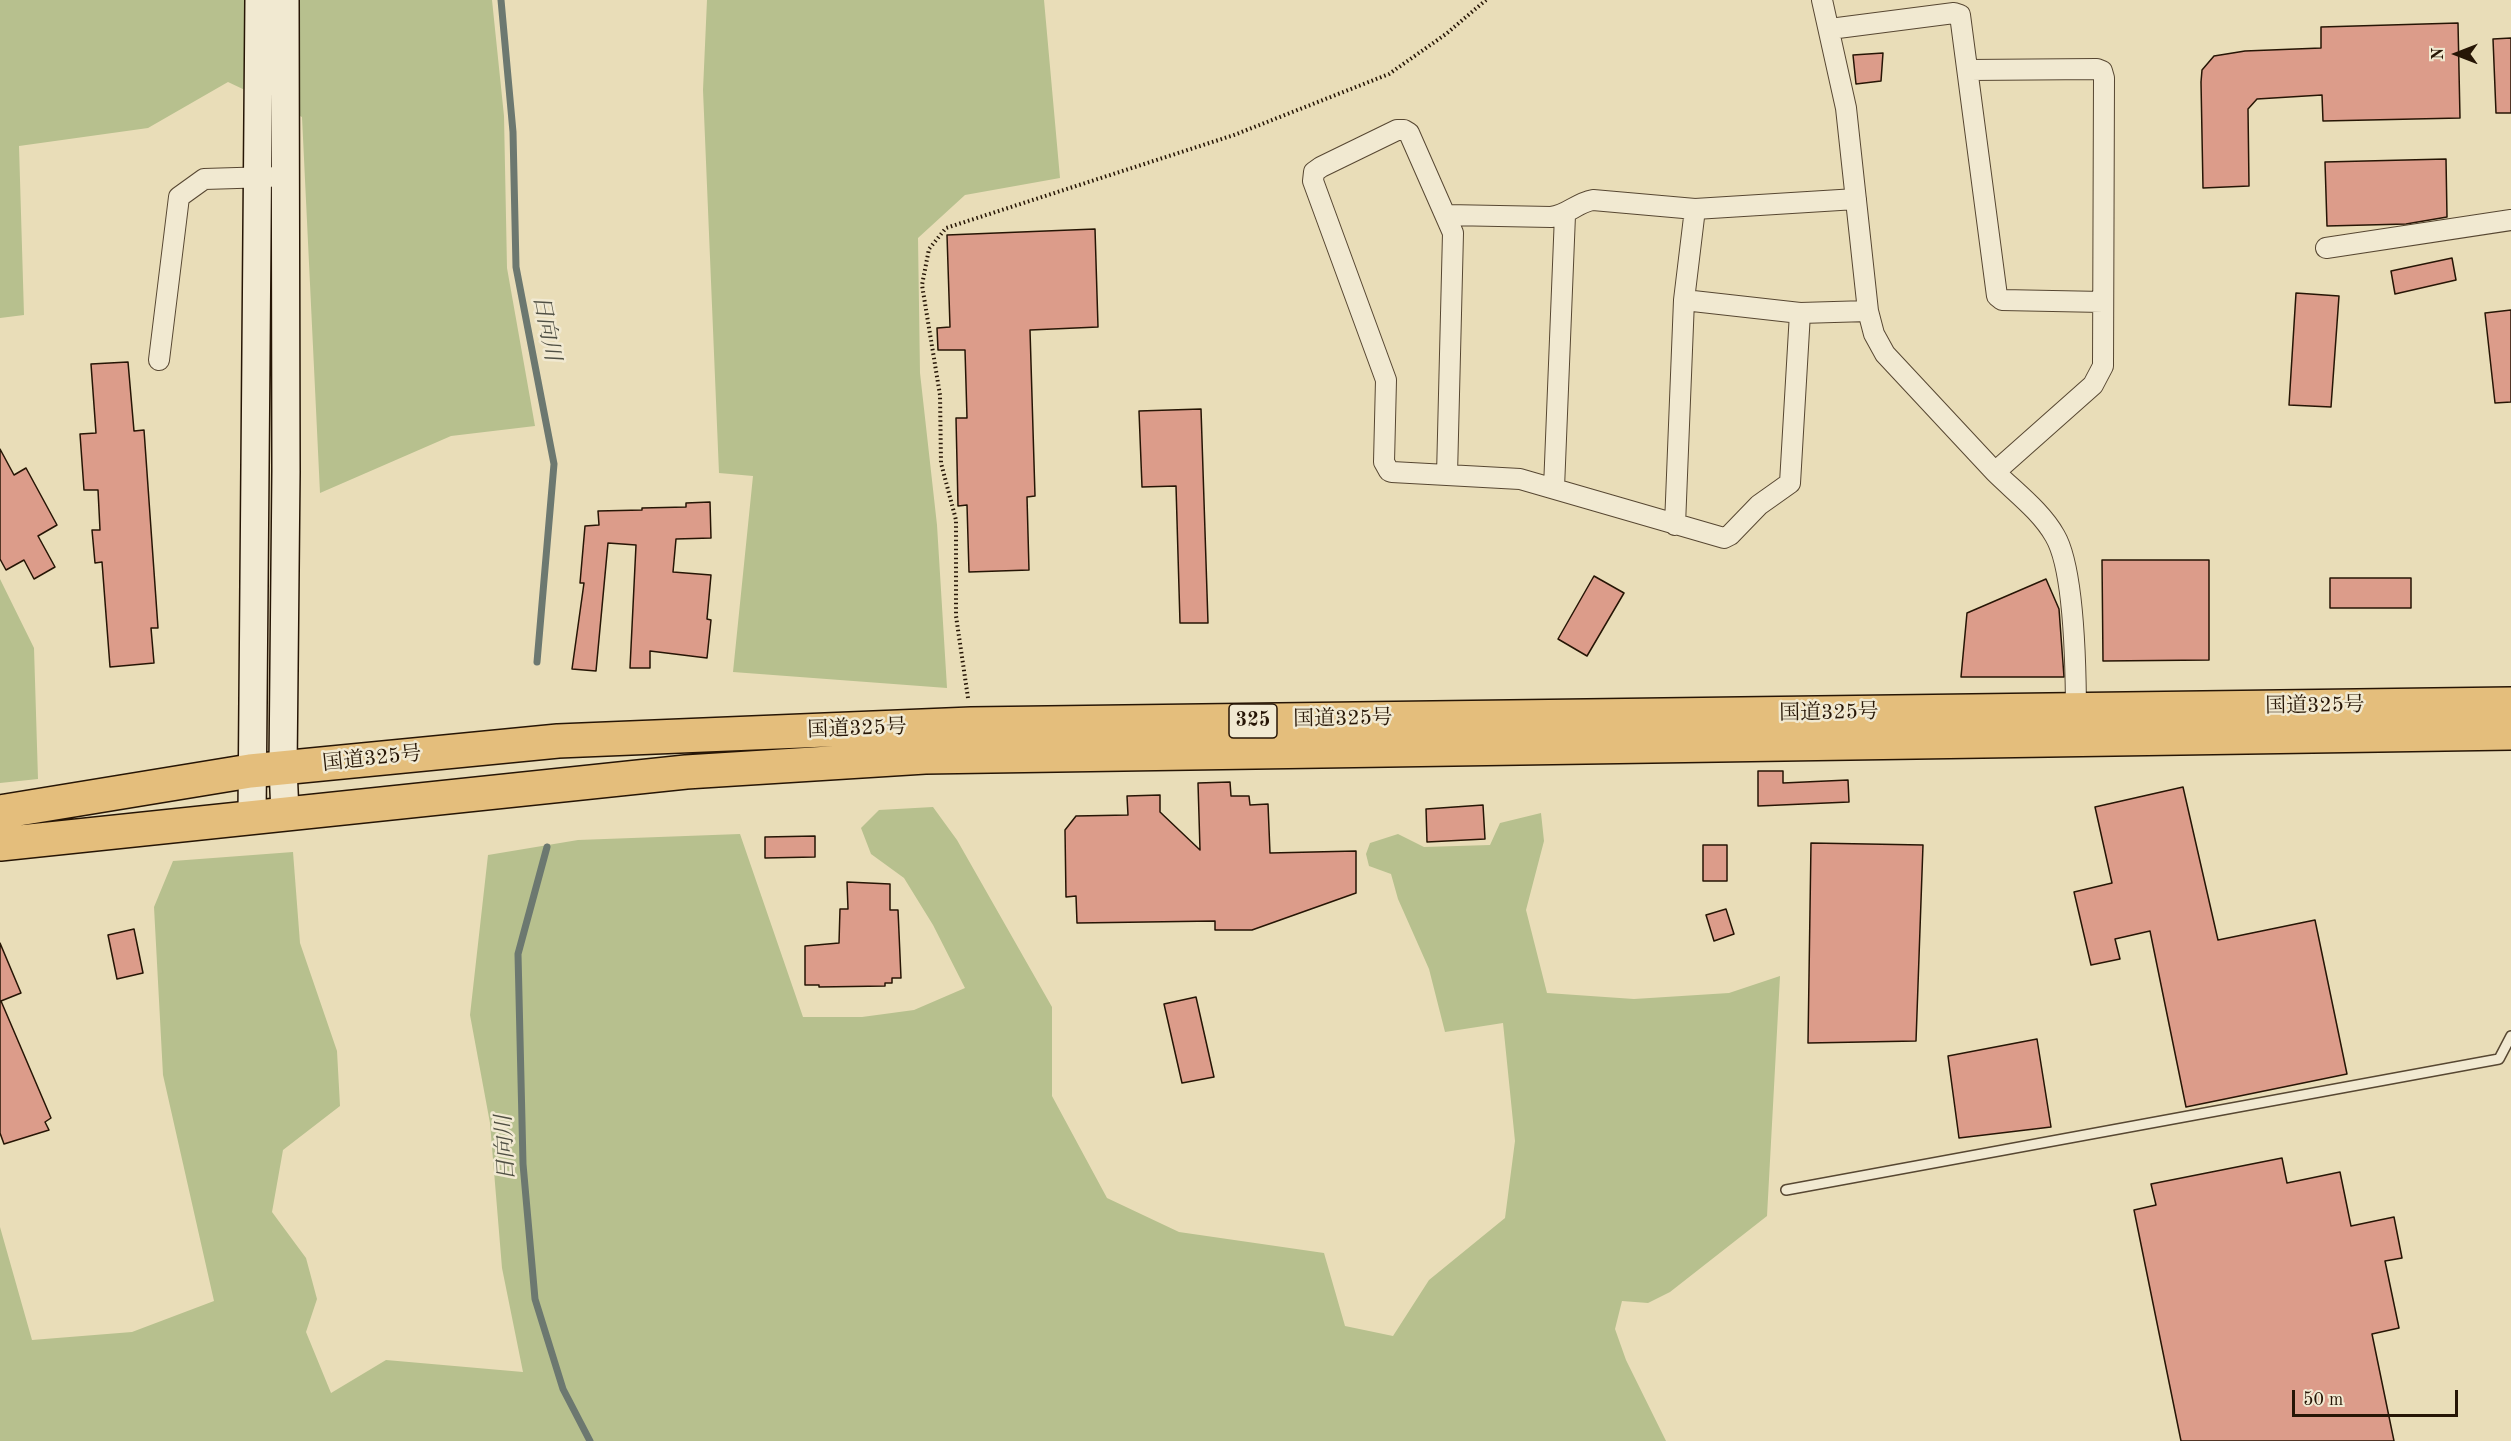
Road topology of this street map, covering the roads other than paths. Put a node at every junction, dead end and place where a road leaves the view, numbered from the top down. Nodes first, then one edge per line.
1 (259, 0) edge
2 (285, 0) edge
3 (1822, 0) edge
4 (1830, 29) junction
5 (1969, 69) junction
6 (270, 177) junction
7 (1856, 199) junction
8 (1695, 209) junction
9 (1447, 215) junction
10 (1565, 215) junction
11 (2511, 220) edge
12 (2326, 248) dead end
13 (1684, 300) junction
14 (2103, 302) junction
15 (1868, 311) junction
16 (1800, 313) junction
17 (159, 360) dead end
18 (1995, 472) junction
19 (1447, 475) junction
20 (1554, 488) junction
21 (1675, 525) junction
22 (2511, 704) edge
23 (2076, 724) junction
24 (2511, 733) edge
25 (283, 768) junction
26 (250, 771) junction
27 (0, 812) edge
28 (285, 813) junction
29 (252, 817) junction
30 (0, 844) edge
31 (2511, 1036) edge
32 (1786, 1190) dead end

1 - 6 street
2 - 6 street
3 - 4 street
4 - 5 street
4 - 7 street
5 - 14 street
5 - 14 street
6 - 17 street
6 - 25 street
6 - 26 street
7 - 8 street
7 - 15 street
8 - 10 street
8 - 13 street
9 - 10 street
9 - 19 street
9 - 19 street
10 - 20 street
11 - 12 street
13 - 16 street
13 - 21 street
14 - 18 street
15 - 16 street
15 - 18 street
16 - 21 street
18 - 23 street
19 - 20 street
20 - 21 street
22 - 23 highway, 国道325号 / 325
23 - 24 highway, 国道325号 / 325
23 - 25 highway, 国道325号 / 325
23 - 28 highway, 国道325号 / 325
25 - 26 highway, 国道325号 / 325
25 - 28 street
26 - 27 highway, 国道325号 / 325
26 - 29 street
28 - 29 highway, 国道325号 / 325
29 - 30 highway, 国道325号 / 325
31 - 32 lane

